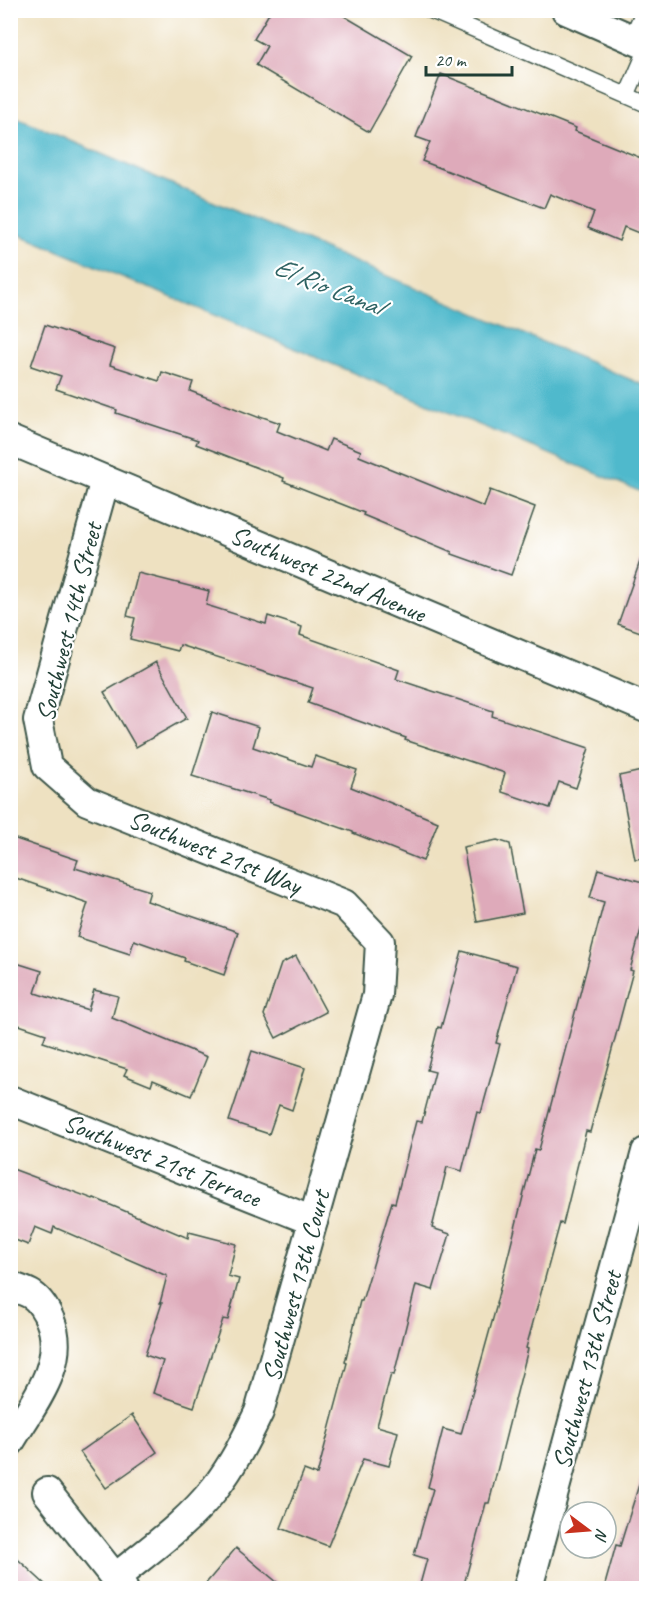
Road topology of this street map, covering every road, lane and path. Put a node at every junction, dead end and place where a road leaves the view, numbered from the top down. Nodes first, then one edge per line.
1 (430, 10) edge
2 (566, 10) edge
3 (644, 10) edge
4 (642, 45) edge
5 (627, 95) junction
6 (646, 104) edge
7 (10, 440) edge
8 (105, 480) junction
9 (646, 708) edge
10 (46, 766) joint
11 (380, 942) joint
12 (10, 1100) edge
13 (646, 1152) edge
14 (313, 1221) junction
15 (10, 1286) edge
16 (10, 1442) edge
17 (47, 1491) dead end
18 (119, 1583) edge
19 (528, 1588) edge

1 - 5 lane
2 - 4 street
3 - 4 lane
4 - 5 lane
5 - 6 lane
7 - 8 street, Southwest 22nd Avenue
8 - 9 street, Southwest 22nd Avenue
8 - 10 street, Southwest 14th Street
10 - 11 street, Southwest 21st Way
11 - 14 street, Southwest 13th Court
12 - 14 street, Southwest 21st Terrace
13 - 19 street, Southwest 13th Street
14 - 18 street, Southwest 13th Court
15 - 16 street
17 - 18 street

